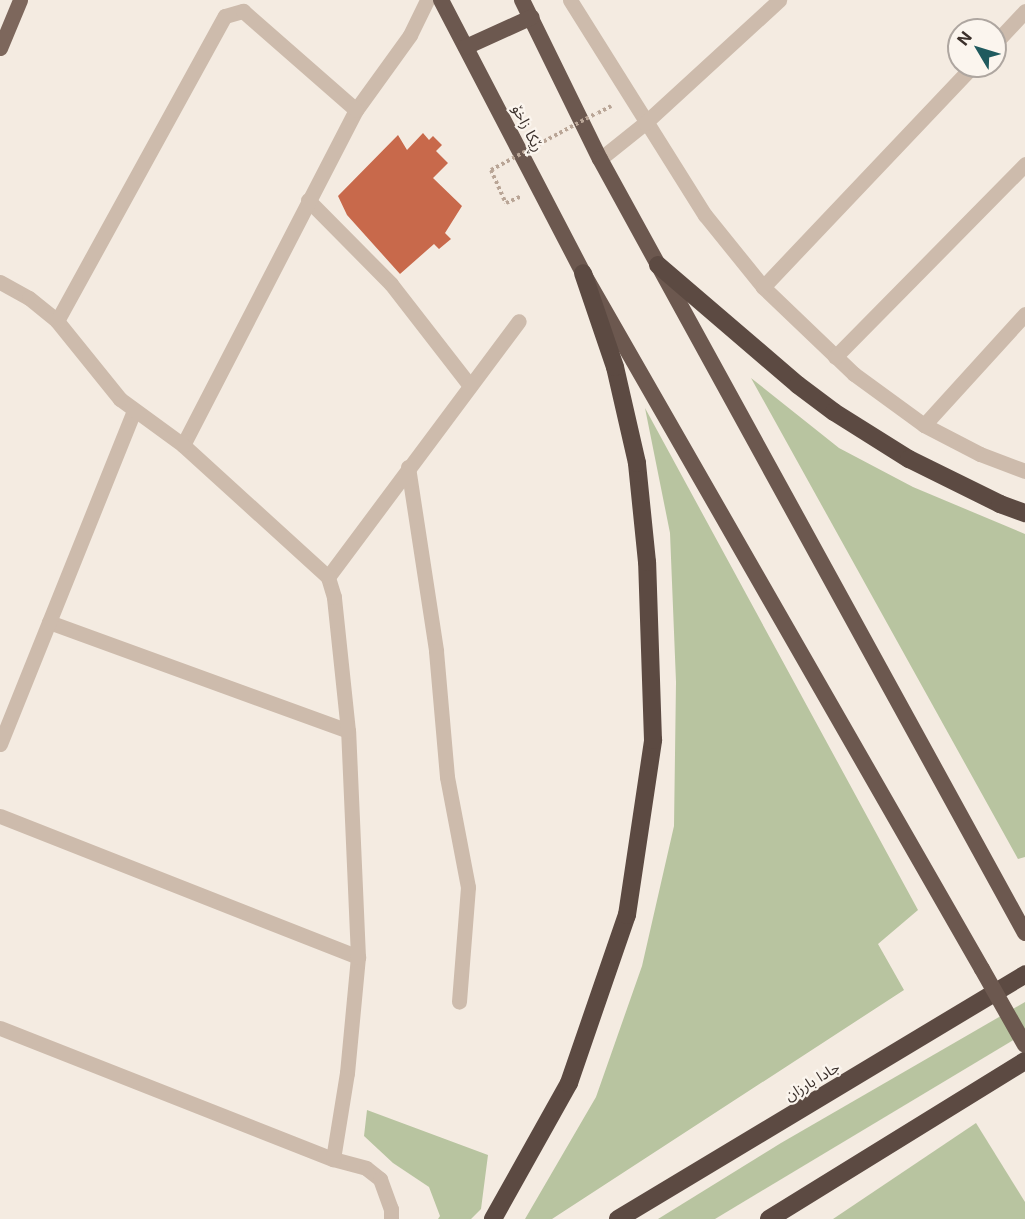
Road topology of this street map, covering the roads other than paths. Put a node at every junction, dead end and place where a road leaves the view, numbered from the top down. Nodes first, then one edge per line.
1 (20, 0) edge
2 (427, 0) edge
3 (441, 0) edge
4 (522, 0) edge
5 (570, 0) edge
6 (779, 0) edge
7 (1025, 11) edge
8 (532, 17) junction
9 (1007, 30) edge
10 (466, 47) junction
11 (0, 48) edge
12 (962, 78) edge
13 (356, 110) junction
14 (645, 123) junction
15 (600, 159) junction
16 (1025, 164) edge
17 (308, 200) junction
18 (658, 265) junction
19 (583, 273) junction
20 (0, 282) edge
21 (763, 287) junction
22 (1025, 314) edge
23 (57, 321) junction
24 (519, 321) dead end
25 (835, 357) junction
26 (470, 386) junction
27 (134, 411) junction
28 (924, 425) junction
29 (183, 445) junction
30 (408, 466) junction
31 (1025, 471) edge
32 (1025, 513) edge
33 (328, 577) junction
34 (49, 622) junction
35 (348, 730) junction
36 (0, 744) edge
37 (0, 816) edge
38 (1025, 933) edge
39 (358, 957) junction
40 (1025, 974) edge
41 (459, 1002) dead end
42 (0, 1028) edge
43 (1025, 1045) edge
44 (1025, 1061) edge
45 (333, 1159) junction
46 (392, 1219) edge
47 (493, 1219) edge
48 (618, 1219) edge
49 (769, 1219) edge

1 - 11 main road
2 - 13 street
3 - 10 highway, ڕێکا زاخۆ
4 - 8 highway
5 - 14 street
6 - 14 street
7 - 9 street
8 - 10 highway
8 - 15 highway
10 - 19 highway, ڕێکا زاخۆ
12 - 21 street
13 - 17 street
13 - 23 street
14 - 15 street
14 - 21 street
15 - 18 highway
16 - 25 street
17 - 26 street
17 - 29 street
18 - 32 highway
18 - 38 highway
19 - 43 highway, ڕێکا زاخۆ, bridge
19 - 47 highway
20 - 23 street
21 - 25 street
22 - 28 street
23 - 27 street
24 - 26 street
25 - 28 street
26 - 30 street
27 - 29 street
27 - 34 street
28 - 31 street
29 - 33 street
30 - 33 street
30 - 41 street
33 - 35 street
34 - 35 street
34 - 36 street
35 - 39 street
37 - 39 street
39 - 45 street
40 - 48 highway, جادا بارزان
42 - 45 street
44 - 49 highway
45 - 46 street

